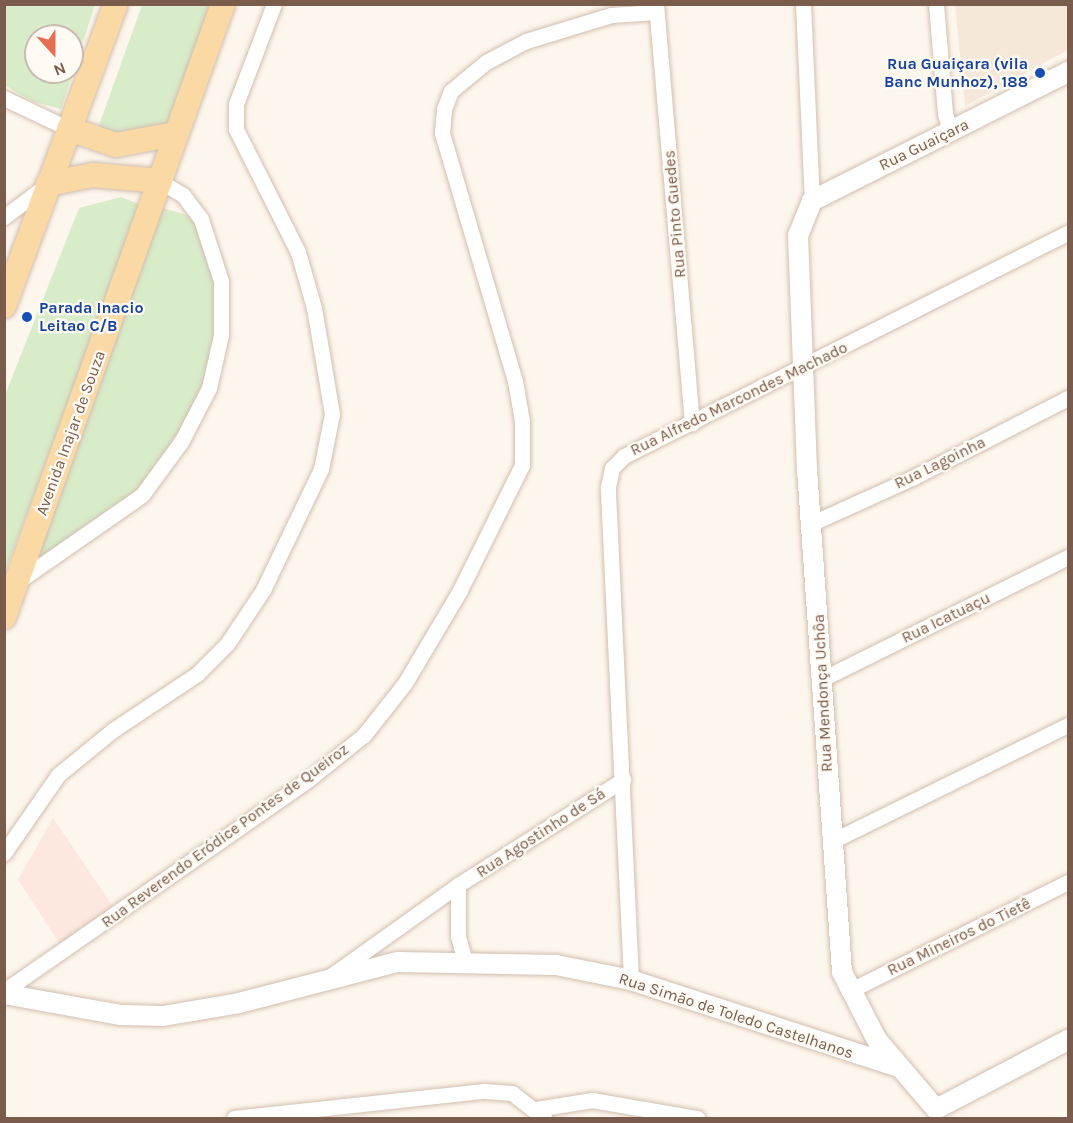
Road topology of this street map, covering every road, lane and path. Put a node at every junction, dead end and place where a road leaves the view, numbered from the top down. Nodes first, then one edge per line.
1 (116, 4) edge
2 (223, 4) edge
3 (274, 4) edge
4 (802, 4) edge
5 (936, 4) edge
6 (656, 8) edge
7 (1068, 72) edge
8 (4, 98) edge
9 (69, 129) junction
10 (950, 132) junction
11 (175, 134) junction
12 (160, 181) junction
13 (48, 184) junction
14 (812, 201) junction
15 (4, 217) edge
16 (1068, 233) edge
17 (4, 306) edge
18 (804, 367) junction
19 (1068, 398) edge
20 (692, 423) junction
21 (810, 524) junction
22 (1068, 557) edge
23 (17, 582) junction
24 (4, 617) edge
25 (822, 679) junction
26 (1068, 725) edge
27 (623, 780) junction
28 (832, 841) junction
29 (4, 853) edge
30 (1068, 882) edge
31 (458, 885) junction
32 (465, 962) junction
33 (324, 980) junction
34 (631, 980) junction
35 (849, 991) junction
36 (4, 992) edge
37 (1068, 1040) edge
38 (899, 1068) junction
39 (540, 1114) edge
40 (940, 1114) edge
41 (234, 1119) edge
42 (697, 1119) edge

1 - 9 main road
2 - 11 main road, Avenida Inajar de Souza
3 - 29 street
4 - 14 street
5 - 10 street
6 - 20 street, Rua Pinto Guedes
6 - 36 street, Rua Reverendo Eródice Pontes de Queiroz
7 - 10 street, Rua Guaiçara
8 - 9 street
9 - 11 main road
9 - 13 main road
10 - 14 street, Rua Guaiçara
11 - 12 main road, Avenida Inajar de Souza
12 - 13 main road
12 - 23 main road, Avenida Inajar de Souza
12 - 23 street
13 - 15 street
13 - 17 main road
14 - 18 street, Rua Mendonça Uchôa
16 - 18 street, Rua Alfredo Marcondes Machado
18 - 20 street, Rua Alfredo Marcondes Machado
18 - 21 street, Rua Mendonça Uchôa
19 - 21 street, Rua Lagoinha
20 - 27 street, Rua Alfredo Marcondes Machado
21 - 25 street, Rua Mendonça Uchôa
22 - 25 street, Rua Icatuaçu
23 - 24 main road, Avenida Inajar de Souza
25 - 28 street, Rua Mendonça Uchôa
26 - 28 street
27 - 31 street, Rua Agostinho de Sá
27 - 34 street, Rua Alfredo Marcondes Machado
28 - 35 street, Rua Mendonça Uchôa
30 - 35 street, Rua Mineiros do Tietê
31 - 32 street, Rua Agostinho de Sá
31 - 33 street, Rua Agostinho de Sá
32 - 33 street, Rua Simão de Toledo Castelhanos
32 - 34 street, Rua Simão de Toledo Castelhanos
33 - 36 street, Rua Simão de Toledo Castelhanos
34 - 38 street, Rua Simão de Toledo Castelhanos
35 - 38 street, Rua Mendonça Uchôa
37 - 40 street
38 - 40 street, Rua Mendonça Uchôa
39 - 41 street
39 - 42 street

